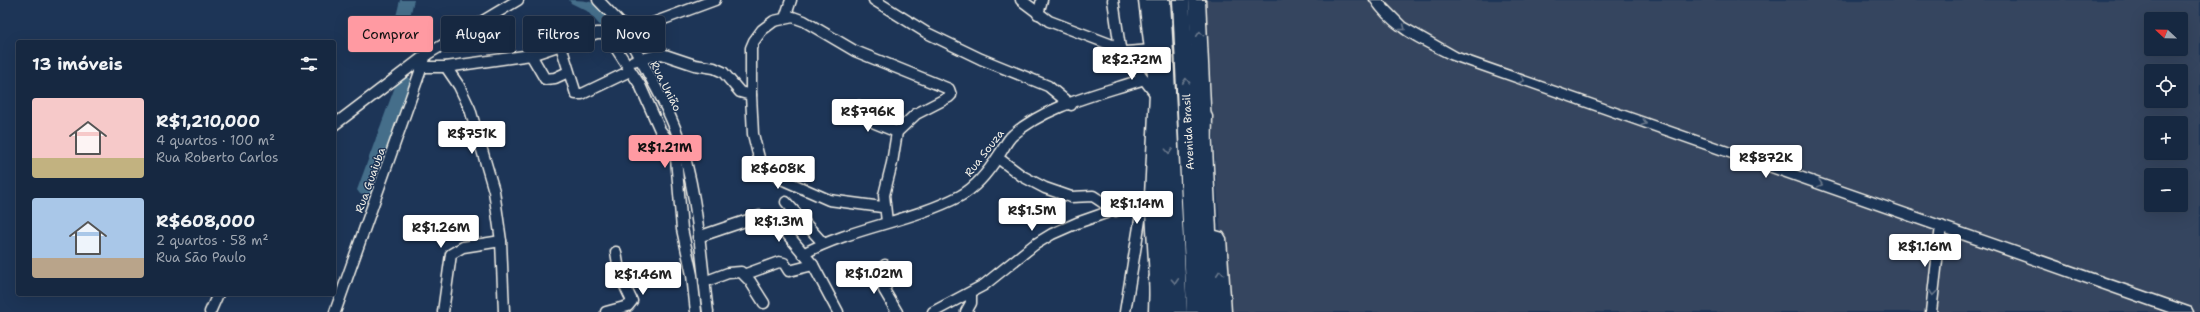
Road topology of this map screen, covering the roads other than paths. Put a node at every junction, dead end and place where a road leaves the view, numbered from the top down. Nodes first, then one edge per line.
1 (518, 0) edge
2 (598, 0) edge
3 (715, 0) edge
4 (791, 0) edge
5 (874, 0) edge
6 (1021, 0) edge
7 (1042, 0) edge
8 (1113, 0) edge
9 (1147, 0) edge
10 (1162, 0) edge
11 (1181, 0) edge
12 (1197, 0) edge
13 (1376, 0) edge
14 (1038, 14) junction
15 (613, 16) edge
16 (785, 18) junction
17 (665, 19) edge
18 (594, 34) edge
19 (1122, 50) junction
20 (1153, 50) junction
21 (541, 52) edge
22 (563, 52) edge
23 (636, 52) edge
24 (426, 55) junction
25 (531, 55) junction
26 (639, 59) junction
27 (424, 67) junction
28 (446, 67) junction
29 (628, 68) junction
30 (568, 72) junction
31 (1144, 79) junction
32 (751, 95) junction
33 (1158, 97) junction
34 (1071, 105) junction
35 (859, 106) dead end
36 (1203, 108) junction
37 (336, 123) edge
38 (897, 132) junction
39 (998, 158) junction
40 (1205, 161) junction
41 (690, 188) junction
42 (679, 191) junction
43 (1154, 196) junction
44 (786, 202) dead end
45 (694, 207) junction
46 (882, 207) junction
47 (1130, 207) junction
48 (680, 210) junction
49 (1116, 211) junction
50 (1148, 217) junction
51 (887, 222) junction
52 (1942, 226) junction
53 (698, 237) junction
54 (501, 241) junction
55 (822, 242) junction
56 (616, 252) dead end
57 (804, 254) junction
58 (1194, 260) junction
59 (813, 265) junction
60 (885, 265) dead end
61 (746, 274) junction
62 (700, 277) junction
63 (1159, 278) junction
64 (971, 293) junction
65 (217, 296) edge
66 (764, 303) dead end
67 (210, 312) edge
68 (335, 312) edge
69 (443, 312) edge
70 (504, 312) edge
71 (606, 312) edge
72 (696, 312) edge
73 (708, 312) edge
74 (838, 312) edge
75 (897, 312) edge
76 (933, 312) edge
77 (966, 312) edge
78 (1125, 312) edge
79 (1158, 312) edge
80 (1162, 312) edge
81 (1176, 312) edge
82 (1198, 312) edge
83 (1208, 312) edge
84 (1222, 312) edge
85 (1931, 312) edge
86 (2186, 312) edge

1 - 24 street
2 - 15 street, Rua União
3 - 17 street
4 - 16 street
5 - 34 street
6 - 14 street
7 - 14 street
8 - 19 street
9 - 20 highway
10 -> 81 highway, Avenida Brasil
58 -> 11 highway, Avenida Brasil
36 -> 12 highway, Avenida Brasil
13 -> 52 street
14 - 19 street
16 - 32 street
16 - 38 street
18 - 29 street
19 - 20 street
19 - 31 street
20 - 33 highway
21 - 25 street
22 - 30 street
23 - 26 street, Rua União
24 - 27 street, Rua Guaiuba
24 - 37 street
25 - 28 street
25 - 30 street
26 - 29 street
26 - 32 street
26 - 41 street, Rua União
27 - 28 street
27 - 68 street, Rua Guaiuba
28 - 54 street
29 - 30 street
29 - 42 street
31 - 33 street
31 - 34 street, Rua Souza
32 - 46 street
33 - 43 highway
34 - 39 street, Rua Souza
35 - 38 street
36 - 40 highway, Avenida Brasil
36 - 58 highway
38 - 46 street
39 - 49 street
39 - 51 street, Rua Souza
40 - 83 highway, Avenida Brasil
84 -> 40 highway, Avenida Brasil
41 - 42 street
41 - 45 street, Rua União
42 - 48 street
43 - 47 street
43 - 50 highway
44 - 55 street
45 - 48 street
45 - 53 street, Rua União
46 - 51 street
47 - 49 street
47 - 50 street
48 - 62 street
49 - 64 street
50 - 63 highway
50 - 78 street
51 - 55 street, Rua Souza
52 -> 85 street
52 - 86 street
53 - 57 street
53 - 62 street, Rua União
54 - 69 street
54 - 70 street
55 - 57 street, Rua Souza
56 - 71 street
57 - 59 street
58 - 82 highway, Avenida Brasil
59 - 61 street
59 - 74 street
60 - 75 street
61 - 62 street
61 - 66 street
62 - 72 street
62 - 73 street, Rua União
63 - 79 highway
63 - 80 highway
64 - 76 street
64 - 77 street
65 - 67 street

